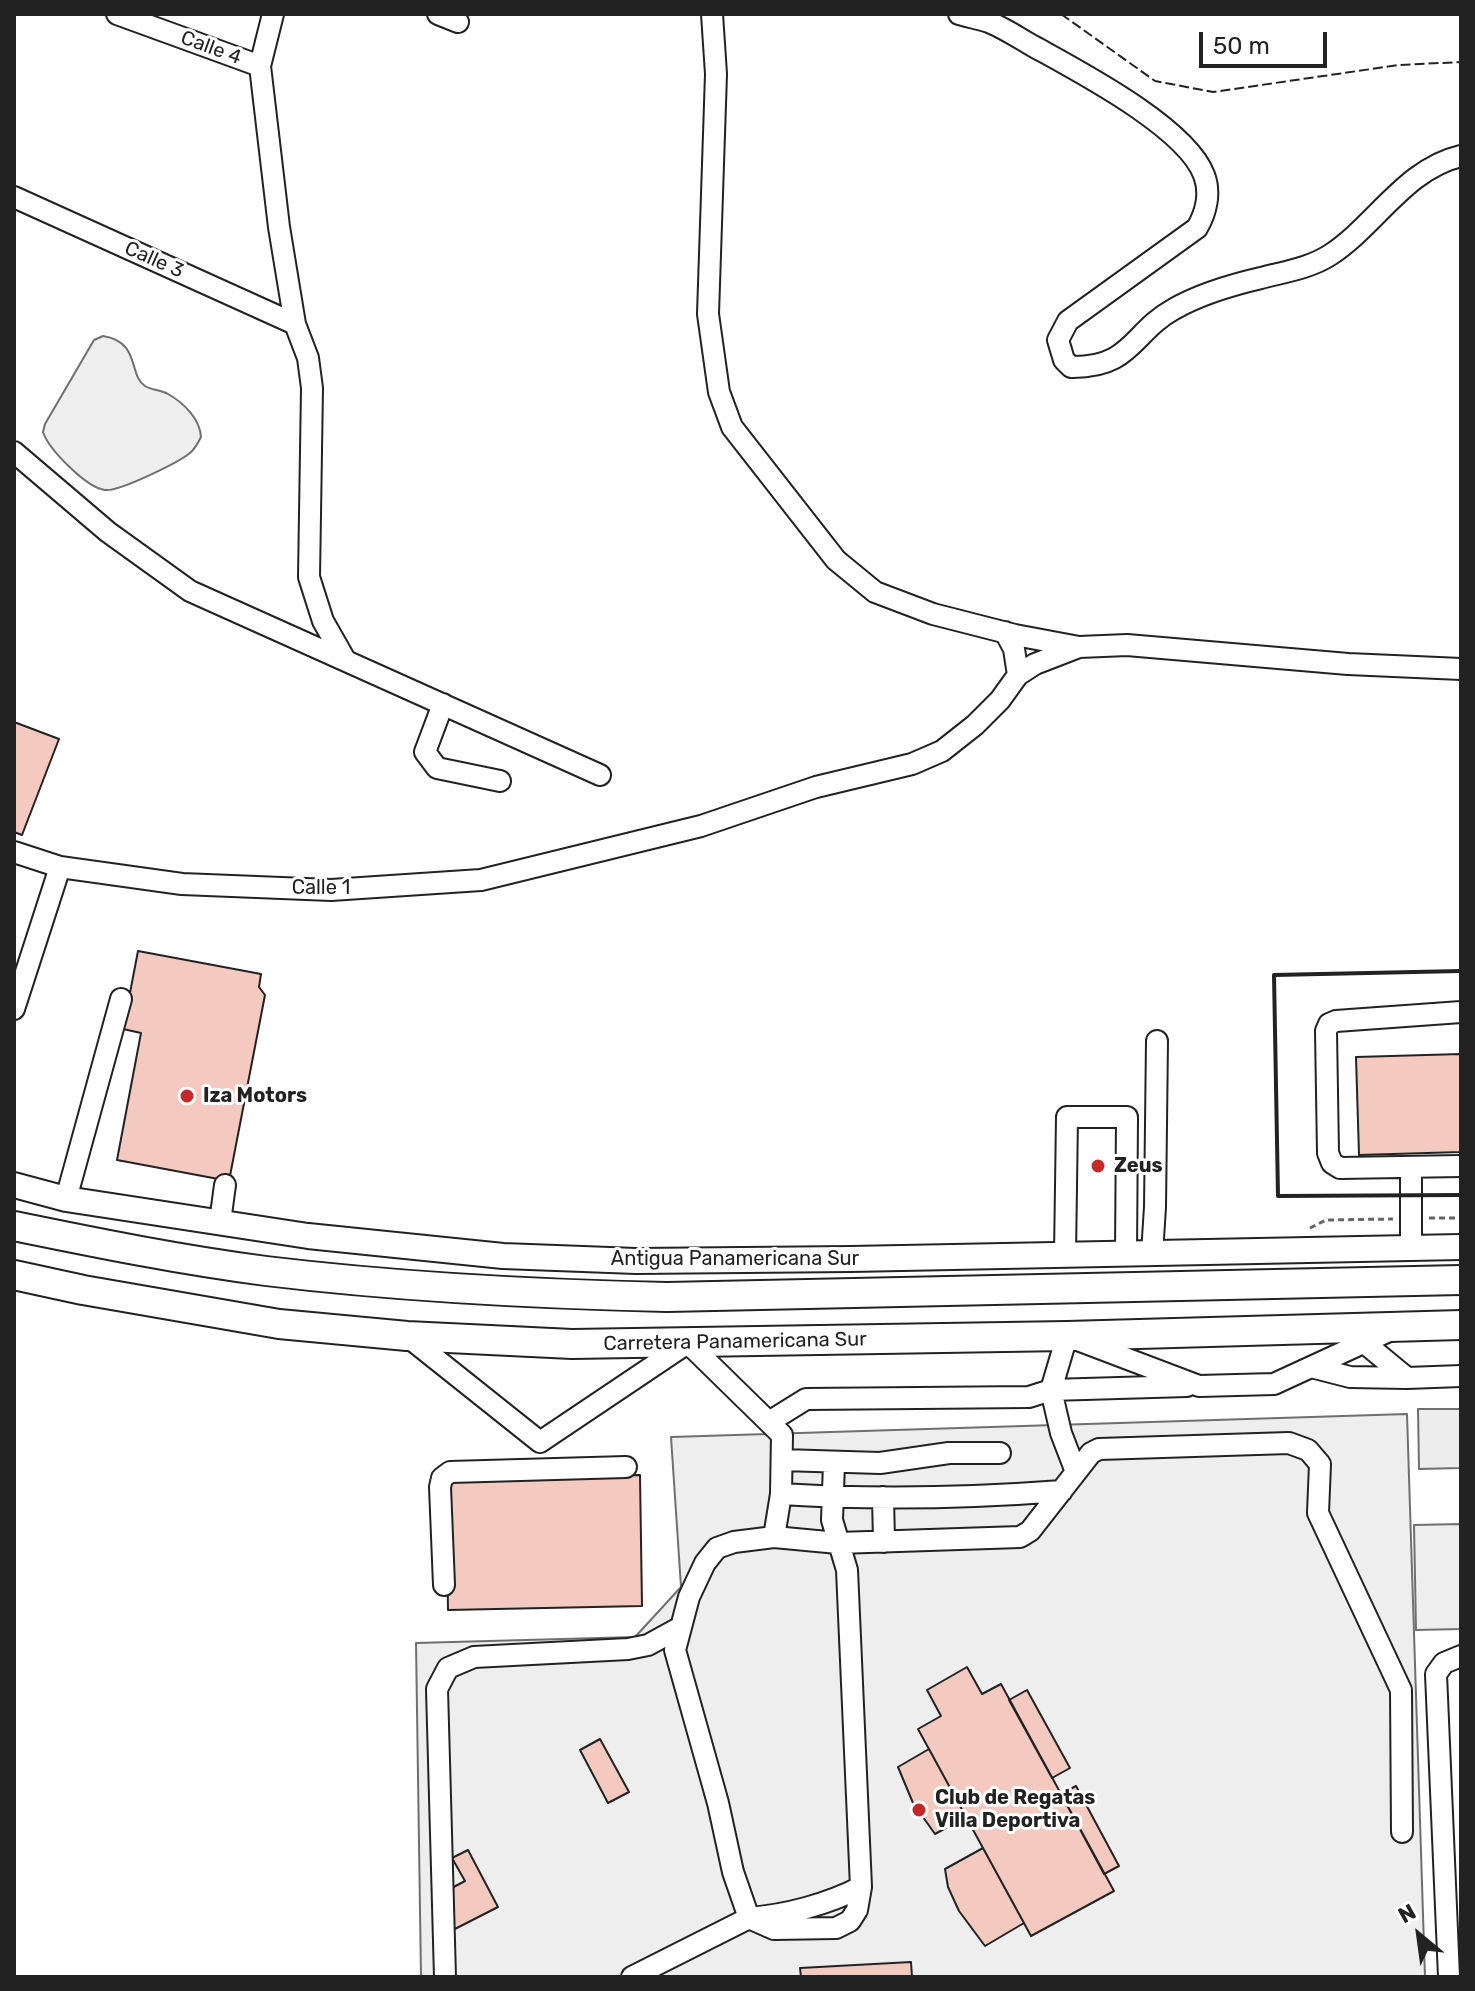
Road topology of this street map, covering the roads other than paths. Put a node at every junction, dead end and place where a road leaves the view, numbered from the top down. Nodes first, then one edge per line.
1 (117, 14) edge
2 (273, 14) edge
3 (438, 14) edge
4 (959, 14) edge
5 (717, 20) edge
6 (458, 22) dead end
7 (260, 66) junction
8 (1461, 156) edge
9 (14, 197) edge
10 (295, 324) junction
11 (14, 452) edge
12 (1005, 632) junction
13 (1079, 647) junction
14 (344, 658) junction
15 (1461, 669) edge
16 (1018, 675) junction
17 (443, 704) junction
18 (600, 775) dead end
19 (500, 781) dead end
20 (14, 852) edge
21 (60, 867) junction
22 (121, 999) dead end
23 (14, 1009) edge
24 (1461, 1012) edge
25 (1157, 1041) dead end
26 (1461, 1166) edge
27 (1411, 1168) junction
28 (14, 1185) edge
29 (225, 1185) dead end
30 (66, 1199) junction
31 (220, 1222) junction
32 (14, 1226) edge
33 (1461, 1247) edge
34 (1411, 1248) junction
35 (1126, 1254) junction
36 (1152, 1254) junction
37 (1065, 1255) junction
38 (14, 1275) edge
39 (1461, 1280) edge
40 (1461, 1325) edge
41 (407, 1336) junction
42 (1067, 1336) junction
43 (1355, 1336) junction
44 (687, 1344) junction
45 (1311, 1367) junction
46 (1461, 1376) edge
47 (1407, 1378) junction
48 (1199, 1386) junction
49 (1051, 1390) junction
50 (769, 1422) junction
51 (540, 1442) junction
52 (1000, 1453) dead end
53 (782, 1460) junction
54 (834, 1463) junction
55 (626, 1467) dead end
56 (539, 1469) junction
57 (1076, 1472) junction
58 (1062, 1491) junction
59 (781, 1494) junction
60 (833, 1497) junction
61 (883, 1497) junction
62 (774, 1537) junction
63 (884, 1542) junction
64 (838, 1543) junction
65 (444, 1585) dead end
66 (679, 1628) junction
67 (1461, 1656) edge
68 (1452, 1811) edge
69 (1402, 1832) dead end
70 (861, 1887) junction
71 (749, 1918) junction
72 (445, 1977) edge
73 (632, 1977) edge
74 (1449, 1977) edge

1 - 7 street, Calle 4
2 - 7 street
3 - 6 street
4 - 8 street
5 - 12 street
7 - 10 street
9 - 10 street, Calle 3
10 - 14 street
11 - 14 street
12 - 13 street
12 - 16 street
13 - 15 street
13 - 16 street
14 - 17 street
16 - 21 street, Calle 1
17 - 18 street
17 - 19 street
20 - 21 street, Calle 1
21 - 23 street
22 - 30 street
24 - 27 street
25 - 36 street
26 - 27 street
27 - 34 street
28 - 30 main road, Antigua Panamericana Sur
29 - 31 street
30 - 31 main road, Antigua Panamericana Sur
31 - 37 main road, Antigua Panamericana Sur
32 - 39 highway
33 - 34 main road, Antigua Panamericana Sur
34 - 36 main road, Antigua Panamericana Sur
35 - 36 main road, Antigua Panamericana Sur
35 - 37 main road, Antigua Panamericana Sur
35 - 37 street
38 - 41 highway, Carretera Panamericana Sur
40 - 43 highway, Carretera Panamericana Sur
41 - 44 highway, Carretera Panamericana Sur
41 - 51 street
42 - 43 highway, Carretera Panamericana Sur
42 - 44 highway, Carretera Panamericana Sur
42 - 48 street
42 - 49 street
43 - 45 street
43 - 47 street
44 - 50 street
44 - 51 street
45 - 47 street
45 - 48 street
46 - 47 street
48 - 49 street
49 - 50 street
49 - 57 street
50 - 53 street
51 - 56 street
52 - 54 street
53 - 54 street
53 - 59 street
54 - 60 street
55 - 56 street
56 - 65 street
57 - 58 street
57 - 69 street
58 - 61 street
58 - 63 street
59 - 60 street
59 - 62 street
60 - 61 street
60 - 64 street
61 - 63 street
62 - 64 street
62 - 66 street
63 - 64 street
64 - 70 street
66 - 71 street
66 - 72 street
67 - 68 street
68 - 74 street
70 - 71 street
70 - 71 street
71 - 73 street

